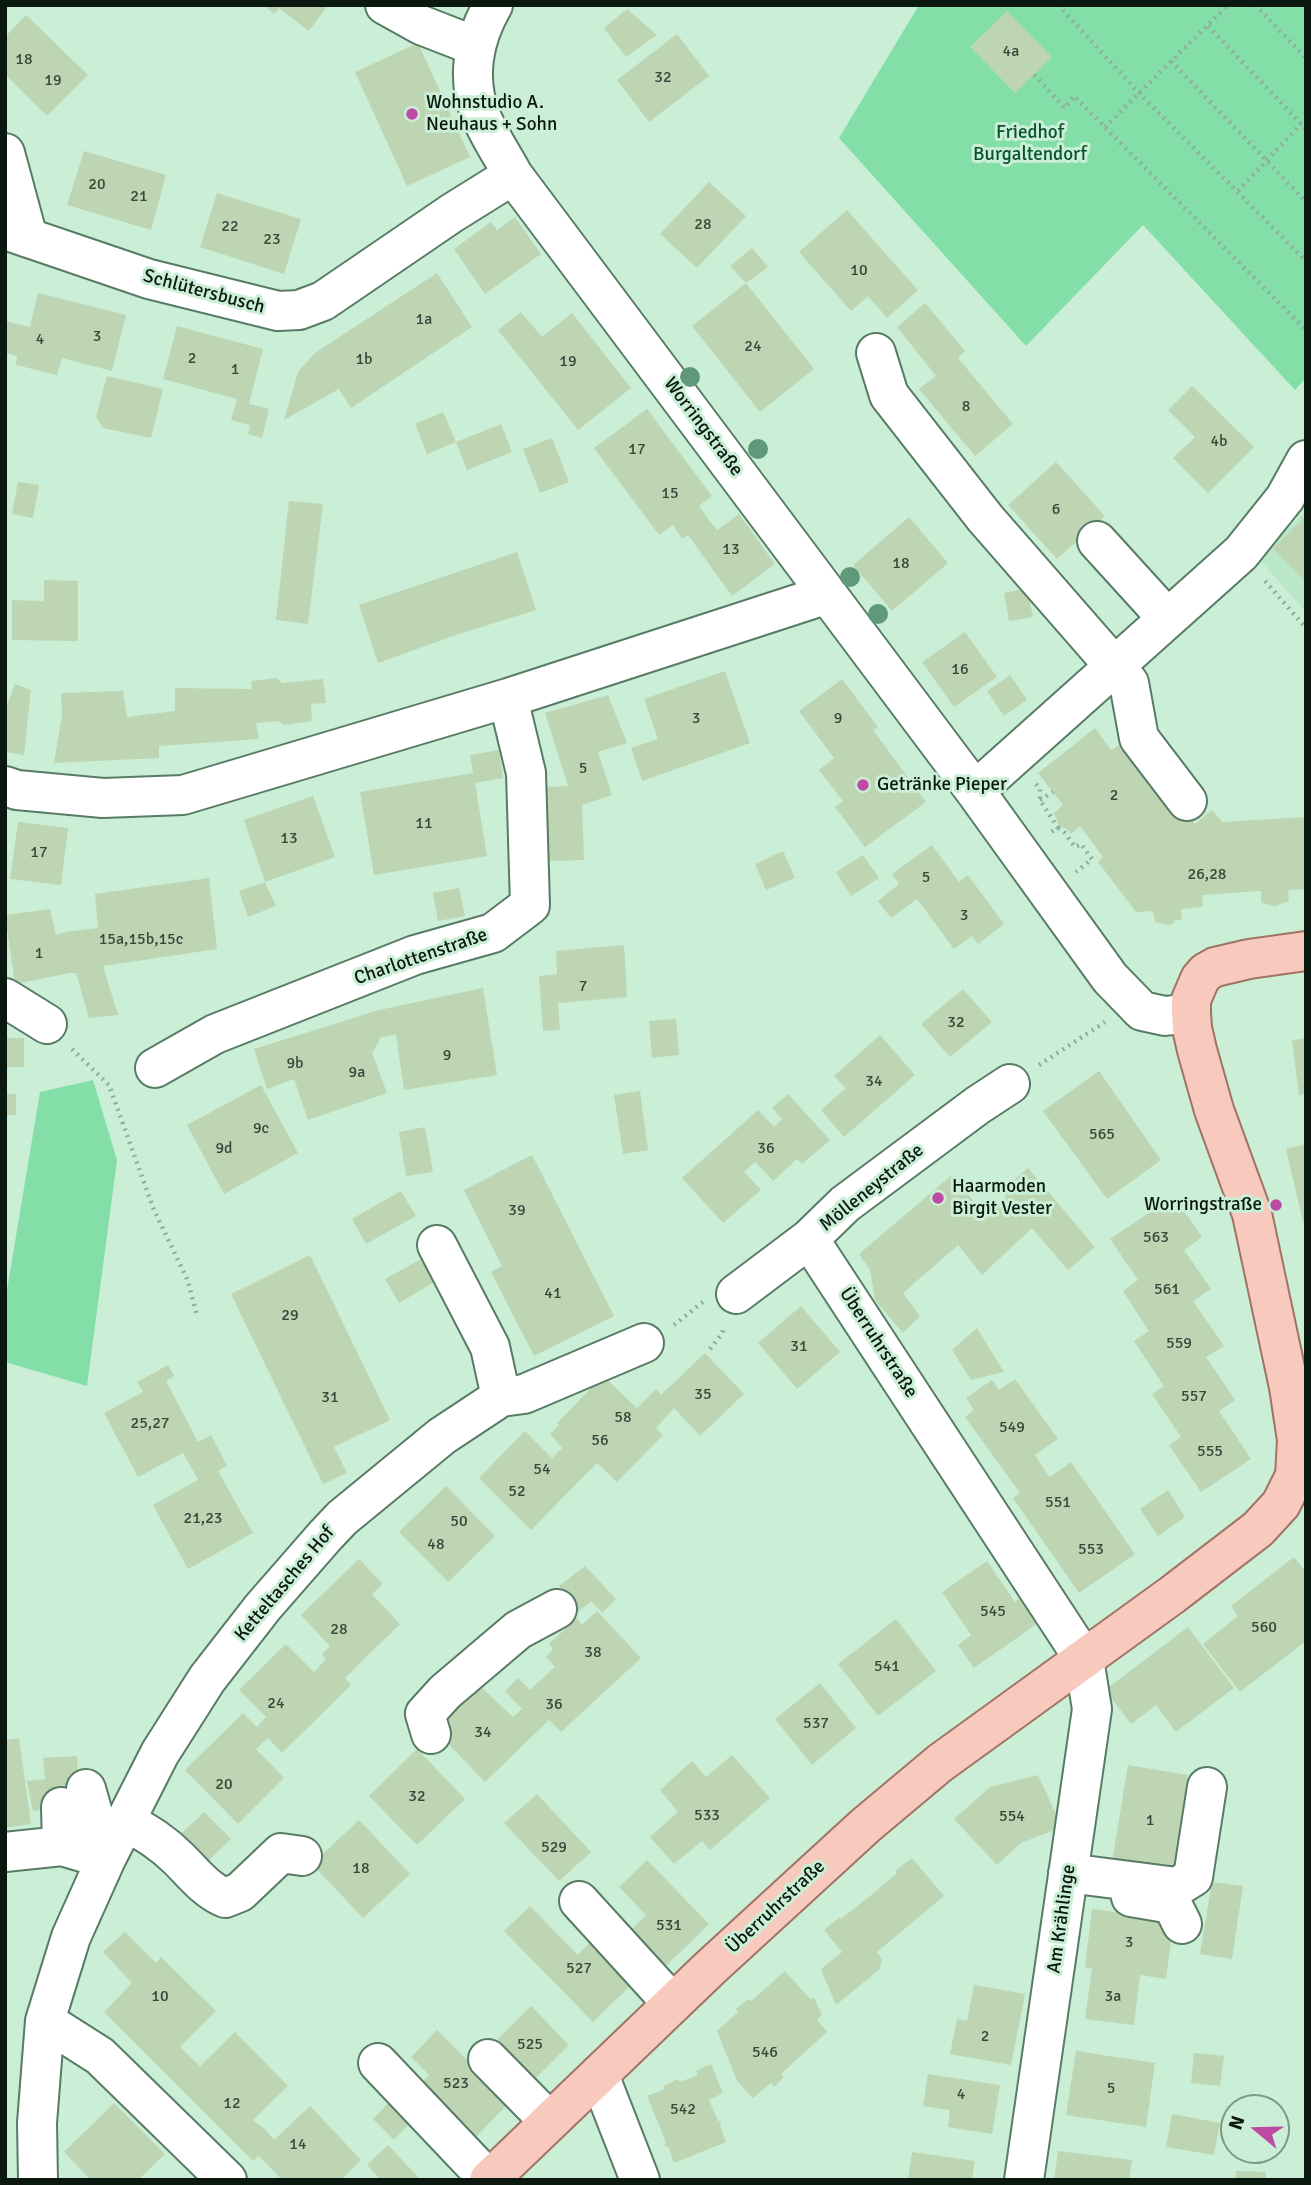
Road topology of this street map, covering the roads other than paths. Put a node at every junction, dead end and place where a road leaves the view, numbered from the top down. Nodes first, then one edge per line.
1 (385, 5) edge
2 (494, 5) edge
3 (475, 46) junction
4 (5, 153) edge
5 (513, 174) junction
6 (17, 234) edge
7 (876, 353) dead end
8 (1306, 460) edge
9 (1097, 541) dead end
10 (828, 594) junction
11 (1167, 618) junction
12 (1114, 667) junction
13 (508, 698) junction
14 (5, 786) edge
15 (975, 791) junction
16 (1187, 801) dead end
17 (1306, 951) edge
18 (5, 998) edge
19 (1191, 1013) junction
20 (47, 1024) road end
21 (155, 1068) dead end
22 (1010, 1084) road end
23 (809, 1239) junction
24 (437, 1245) dead end
25 (736, 1294) road end
26 (643, 1343) road end
27 (501, 1397) junction
28 (1301, 1482) edge
29 (557, 1609) dead end
30 (1084, 1659) junction
31 (432, 1734) dead end
32 (1207, 1787) dead end
33 (124, 1821) junction
34 (62, 1846) junction
35 (5, 1852) edge
36 (302, 1856) dead end
37 (106, 1859) junction
38 (1067, 1880) junction
39 (579, 1901) dead end
40 (1182, 1924) dead end
41 (672, 2003) junction
42 (46, 2021) junction
43 (488, 2059) dead end
44 (378, 2063) dead end
45 (599, 2075) junction
46 (549, 2121) junction
47 (406, 2128) dead end
48 (38, 2180) edge
49 (227, 2180) edge
50 (456, 2180) edge
51 (489, 2180) edge
52 (640, 2180) edge
53 (1024, 2180) edge

1 - 3 street
2 - 3 street, Worringstraße
3 - 5 street, Worringstraße
4 - 6 street, Schlütersbusch
5 - 6 street, Schlütersbusch
5 - 10 street, Worringstraße
7 - 12 street
8 - 11 street
9 - 11 street
10 - 13 street
10 - 15 street, Worringstraße
11 - 12 street
12 - 15 street
12 - 16 street
13 - 14 street
13 - 21 street, Charlottenstraße
15 - 19 street, Worringstraße
17 - 19 main road
18 - 20 street
19 - 28 main road, Überruhrstraße
22 - 23 street, Mölleneystraße
23 - 25 street, Mölleneystraße
23 - 30 street, Überruhrstraße
24 - 27 street
26 - 27 street, Ketteltasches Hof
27 - 33 street, Ketteltasches Hof
28 - 30 main road, Überruhrstraße
29 - 31 street
30 - 38 street, Am Krählinge
30 - 41 main road, Überruhrstraße
32 - 38 street
33 - 36 street
33 - 37 street, Ketteltasches Hof
34 - 35 street
34 - 37 street
34 - 37 street
37 - 42 street, Ketteltasches Hof
38 - 40 street
38 - 53 street, Am Krählinge
39 - 41 street
41 - 45 main road, Überruhrstraße
42 - 48 street, Ketteltasches Hof
42 - 49 street
43 - 46 street
44 - 51 street
45 - 46 main road, Überruhrstraße
45 - 52 street
46 - 51 main road, Überruhrstraße
47 - 50 street

